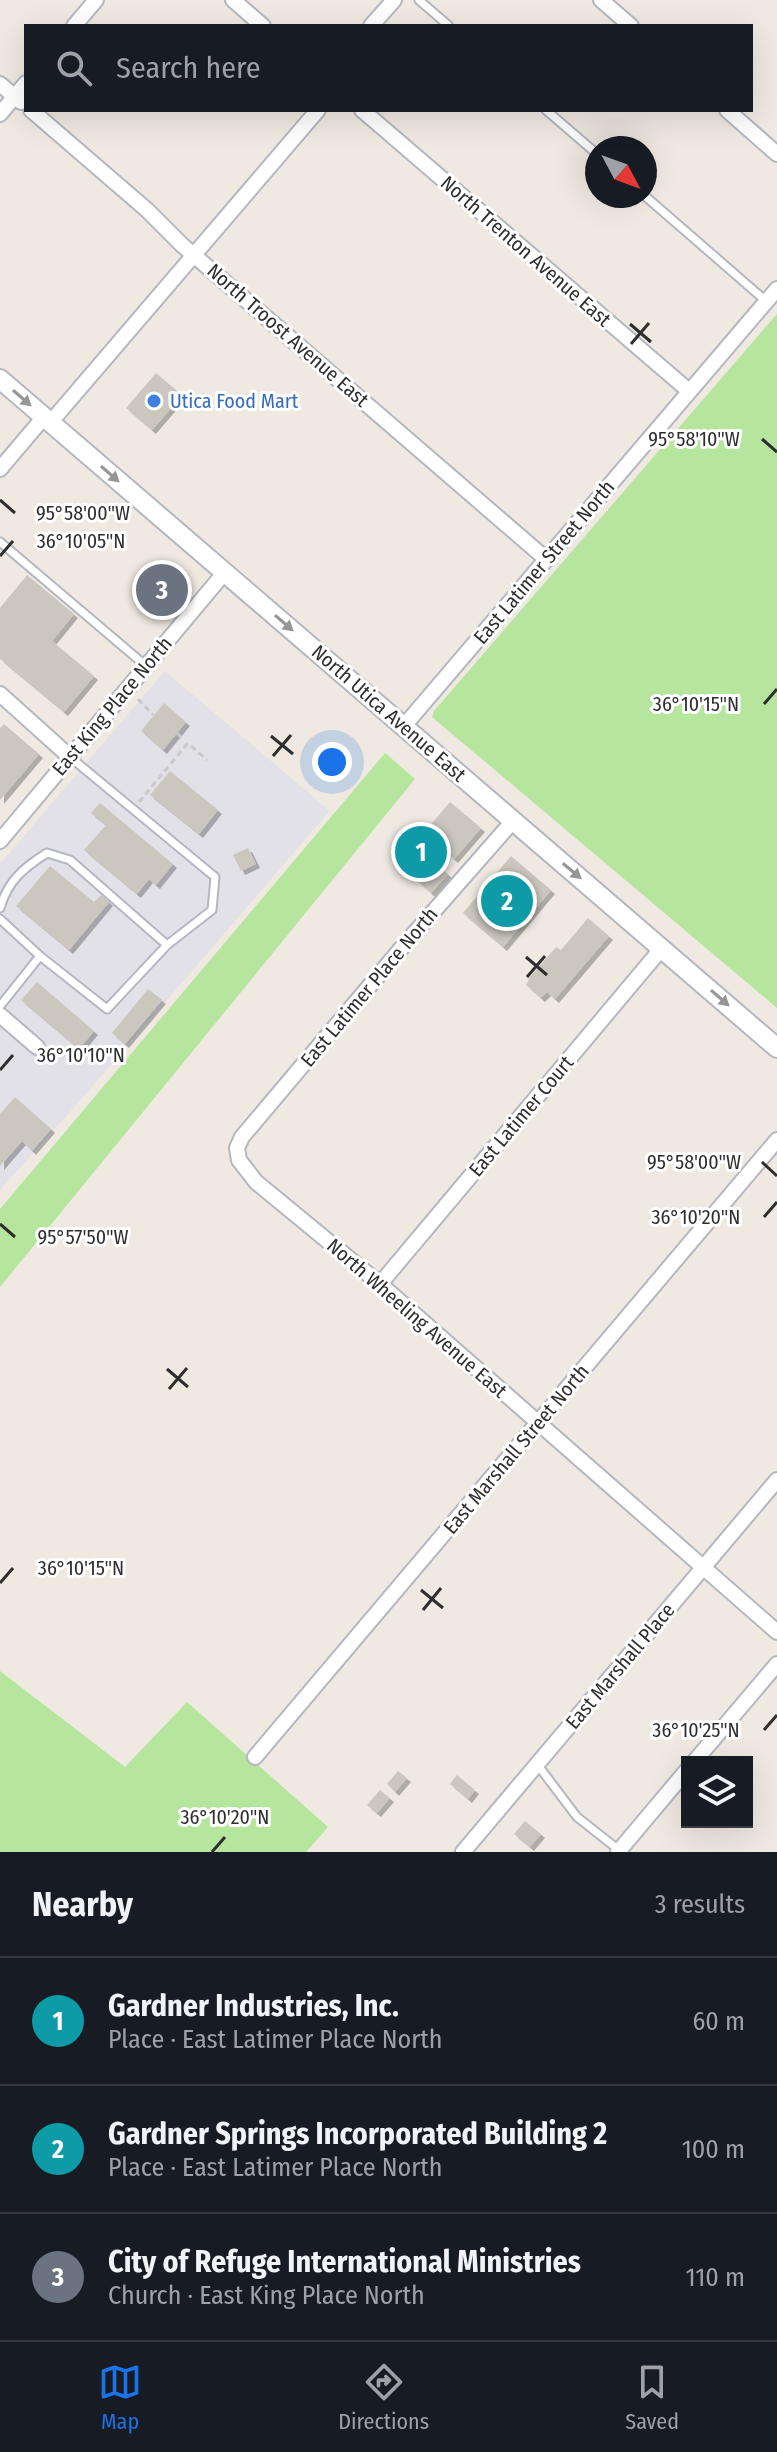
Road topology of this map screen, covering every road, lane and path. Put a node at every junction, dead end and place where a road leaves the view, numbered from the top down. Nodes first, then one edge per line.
1 (96, 0) edge
2 (233, 0) edge
3 (394, 0) edge
4 (419, 0) edge
5 (601, 0) edge
6 (76, 24) edge
7 (261, 24) edge
8 (373, 24) edge
9 (447, 24) edge
10 (629, 24) edge
11 (0, 84) edge
12 (20, 101) edge
13 (33, 112) edge
14 (316, 112) edge
15 (364, 112) edge
16 (548, 112) edge
17 (729, 112) edge
18 (0, 114) edge
19 (585, 144) edge
20 (777, 154) edge
21 (657, 206) edge
22 (195, 255) junction
23 (777, 289) edge
24 (766, 301) junction
25 (0, 379) edge
26 (689, 391) junction
27 (47, 420) junction
28 (0, 469) edge
29 (0, 542) edge
30 (546, 559) junction
31 (225, 572) junction
32 (146, 666) junction
33 (0, 694) edge
34 (135, 697) dead end
35 (153, 715) dead end
36 (404, 726) junction
37 (177, 733) dead end
38 (182, 738) dead end
39 (70, 757) junction
40 (207, 760) dead end
41 (133, 808) junction
42 (513, 821) junction
43 (0, 841) edge
44 (0, 908) edge
45 (0, 919) edge
46 (167, 945) junction
47 (662, 948) junction
48 (40, 956) junction
49 (0, 1006) edge
50 (0, 1015) edge
51 (37, 1047) dead end
52 (777, 1048) edge
53 (777, 1140) edge
54 (239, 1160) joint
55 (380, 1284) junction
56 (538, 1423) junction
57 (777, 1480) edge
58 (705, 1566) junction
59 (777, 1632) edge
60 (777, 1664) edge
61 (699, 1756) edge
62 (255, 1757) dead end
63 (537, 1764) junction
64 (681, 1777) edge
65 (618, 1851) edge
66 (463, 1852) edge

1 - 6 street
2 - 7 street
3 - 8 street
4 - 9 lane
5 - 10 street
11 - 12 street
12 - 18 street
13 - 22 street, North Troost Avenue East
14 - 22 street
15 - 26 street, North Trenton Avenue East
16 - 19 lane
17 - 20 street
21 - 24 lane
22 - 27 street
22 - 30 street, North Troost Avenue East
23 - 24 street, East Latimer Street North
24 - 26 street, East Latimer Street North
25 -> 27 main road, North Utica Avenue East
26 - 30 street, East Latimer Street North
27 - 28 street
27 -> 31 main road, North Utica Avenue East
29 - 32 lane
30 - 36 street, East Latimer Street North
31 - 32 street, East King Place North
31 -> 36 main road, North Utica Avenue East
32 - 39 street, East King Place North
33 - 39 street
34 - 35 path
36 - 42 main road, North Utica Avenue East
37 - 38 path
39 - 41 lane
39 - 43 street, East King Place North
40 - 41 path
41 - 46 lane
42 -> 47 main road, North Utica Avenue East
42 - 54 street, East Latimer Place North
44 - 46 lane
45 - 48 lane
46 - 48 lane
47 -> 52 main road, North Utica Avenue East
47 - 55 street, East Latimer Court
48 - 49 lane
50 - 51 street
53 - 56 street, East Marshall Street North
54 - 55 street, North Wheeling Avenue East
55 - 56 street, North Wheeling Avenue East
56 - 58 street, North Wheeling Avenue East
56 - 62 street, East Marshall Street North
57 - 58 street, East Marshall Place
58 - 59 street, North Wheeling Avenue East
58 - 63 street, East Marshall Place
60 - 61 street
63 - 65 lane
63 - 66 street, East Marshall Place
64 - 65 street

